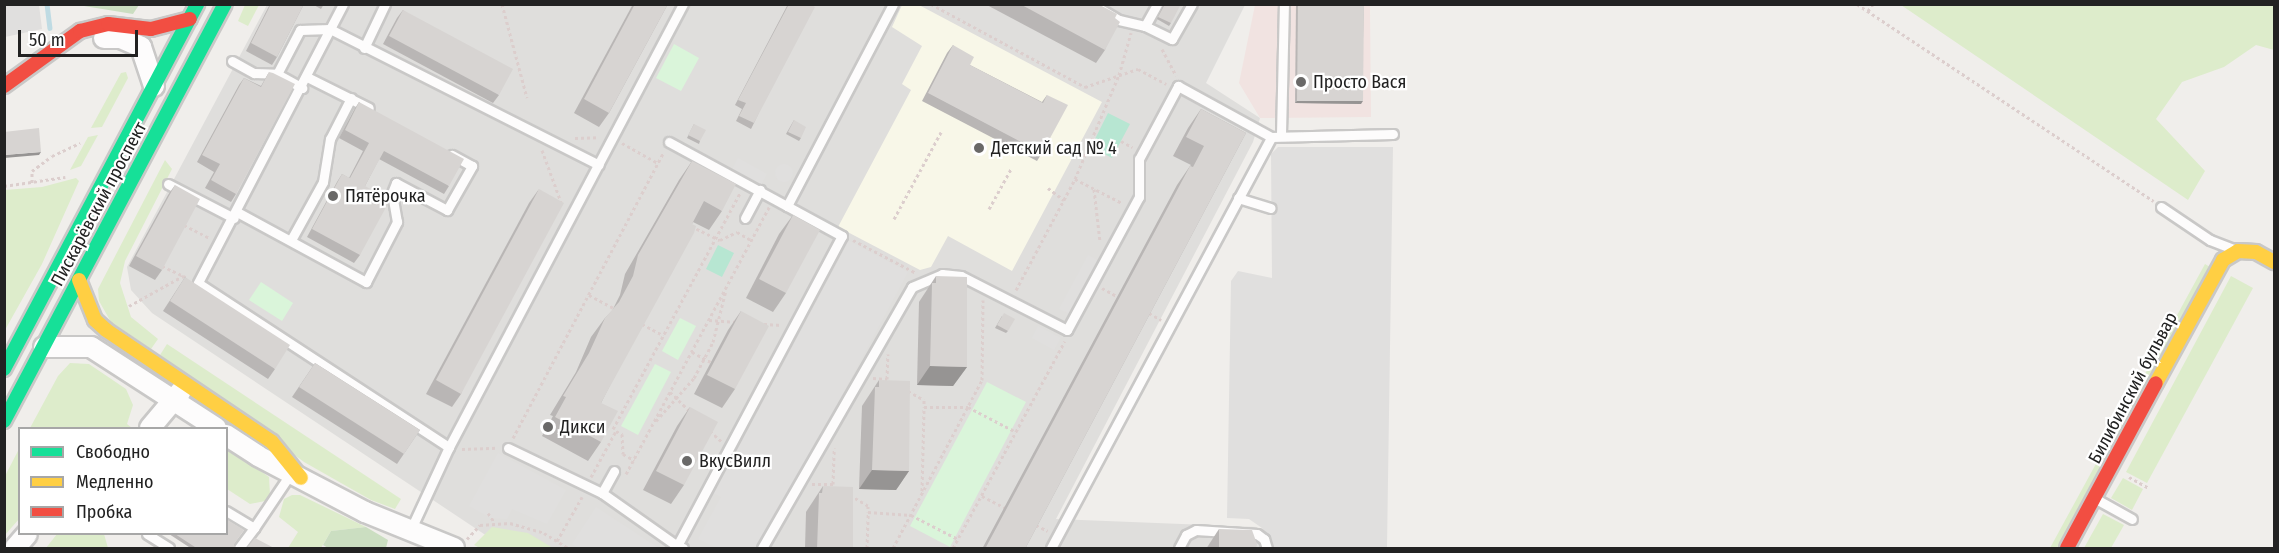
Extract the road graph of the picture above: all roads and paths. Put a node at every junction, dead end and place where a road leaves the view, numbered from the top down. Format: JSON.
{"nodes":[{"id":1,"x":197,"y":4,"type":"edge"},
{"id":2,"x":225,"y":4,"type":"edge"},
{"id":3,"x":343,"y":4,"type":"edge"},
{"id":4,"x":385,"y":4,"type":"edge"},
{"id":5,"x":502,"y":4,"type":"edge"},
{"id":6,"x":684,"y":4,"type":"edge"},
{"id":7,"x":893,"y":4,"type":"edge"},
{"id":8,"x":931,"y":4,"type":"edge"},
{"id":9,"x":1092,"y":4,"type":"edge"},
{"id":10,"x":1157,"y":4,"type":"edge"},
{"id":11,"x":1192,"y":4,"type":"edge"},
{"id":12,"x":1284,"y":4,"type":"edge"},
{"id":13,"x":1857,"y":4,"type":"edge"},
{"id":14,"x":1873,"y":4,"type":"edge"},
{"id":15,"x":1868,"y":11,"type":"junction"},
{"id":16,"x":190,"y":19,"type":"junction"},
{"id":17,"x":1134,"y":23,"type":"junction"},
{"id":18,"x":1145,"y":26,"type":"junction"},
{"id":19,"x":330,"y":29,"type":"junction"},
{"id":20,"x":69,"y":41,"type":"junction"},
{"id":21,"x":364,"y":48,"type":"junction"},
{"id":22,"x":232,"y":61,"type":"dead end"},
{"id":23,"x":277,"y":74,"type":"junction"},
{"id":24,"x":1119,"y":75,"type":"junction"},
{"id":25,"x":308,"y":76,"type":"junction"},
{"id":26,"x":4,"y":86,"type":"edge"},
{"id":27,"x":154,"y":86,"type":"junction"},
{"id":28,"x":1178,"y":86,"type":"junction"},
{"id":29,"x":302,"y":88,"type":"junction"},
{"id":30,"x":351,"y":98,"type":"junction"},
{"id":31,"x":527,"y":98,"type":"dead end"},
{"id":32,"x":381,"y":115,"type":"edge"},
{"id":33,"x":941,"y":132,"type":"dead end"},
{"id":34,"x":536,"y":134,"type":"junction"},
{"id":35,"x":1281,"y":134,"type":"junction"},
{"id":36,"x":1393,"y":134,"type":"dead end"},
{"id":37,"x":1271,"y":136,"type":"junction"},
{"id":38,"x":611,"y":137,"type":"junction"},
{"id":39,"x":546,"y":139,"type":"junction"},
{"id":40,"x":669,"y":142,"type":"joint"},
{"id":41,"x":80,"y":143,"type":"dead end"},
{"id":42,"x":441,"y":149,"type":"edge"},
{"id":43,"x":658,"y":163,"type":"junction"},
{"id":44,"x":599,"y":165,"type":"junction"},
{"id":45,"x":1011,"y":169,"type":"dead end"},
{"id":46,"x":65,"y":177,"type":"dead end"},
{"id":47,"x":1075,"y":179,"type":"junction"},
{"id":48,"x":746,"y":182,"type":"junction"},
{"id":49,"x":32,"y":183,"type":"junction"},
{"id":50,"x":168,"y":184,"type":"dead end"},
{"id":51,"x":4,"y":186,"type":"edge"},
{"id":52,"x":1048,"y":188,"type":"dead end"},
{"id":53,"x":1094,"y":189,"type":"junction"},
{"id":54,"x":760,"y":190,"type":"junction"},
{"id":55,"x":774,"y":198,"type":"junction"},
{"id":56,"x":1238,"y":198,"type":"junction"},
{"id":57,"x":1064,"y":200,"type":"junction"},
{"id":58,"x":787,"y":206,"type":"junction"},
{"id":59,"x":2161,"y":207,"type":"joint"},
{"id":60,"x":1271,"y":208,"type":"dead end"},
{"id":61,"x":989,"y":209,"type":"dead end"},
{"id":62,"x":1132,"y":209,"type":"junction"},
{"id":63,"x":235,"y":215,"type":"junction"},
{"id":64,"x":745,"y":218,"type":"dead end"},
{"id":65,"x":894,"y":219,"type":"dead end"},
{"id":66,"x":569,"y":222,"type":"junction"},
{"id":67,"x":184,"y":225,"type":"edge"},
{"id":68,"x":692,"y":226,"type":"edge"},
{"id":69,"x":842,"y":237,"type":"junction"},
{"id":70,"x":715,"y":239,"type":"junction"},
{"id":71,"x":291,"y":240,"type":"junction"},
{"id":72,"x":751,"y":240,"type":"junction"},
{"id":73,"x":219,"y":243,"type":"junction"},
{"id":74,"x":2238,"y":251,"type":"junction"},
{"id":75,"x":2274,"y":262,"type":"edge"},
{"id":76,"x":1102,"y":265,"type":"junction"},
{"id":77,"x":162,"y":266,"type":"edge"},
{"id":78,"x":183,"y":276,"type":"junction"},
{"id":79,"x":925,"y":278,"type":"junction"},
{"id":80,"x":79,"y":280,"type":"junction"},
{"id":81,"x":198,"y":283,"type":"junction"},
{"id":82,"x":1092,"y":283,"type":"junction"},
{"id":83,"x":728,"y":284,"type":"junction"},
{"id":84,"x":984,"y":287,"type":"junction"},
{"id":85,"x":589,"y":295,"type":"junction"},
{"id":86,"x":1121,"y":299,"type":"edge"},
{"id":87,"x":1011,"y":300,"type":"junction"},
{"id":88,"x":129,"y":306,"type":"dead end"},
{"id":89,"x":613,"y":308,"type":"edge"},
{"id":90,"x":709,"y":320,"type":"junction"},
{"id":91,"x":719,"y":320,"type":"junction"},
{"id":92,"x":740,"y":322,"type":"edge"},
{"id":93,"x":642,"y":324,"type":"edge"},
{"id":94,"x":762,"y":324,"type":"edge"},
{"id":95,"x":794,"y":326,"type":"junction"},
{"id":96,"x":1067,"y":330,"type":"junction"},
{"id":97,"x":663,"y":335,"type":"junction"},
{"id":98,"x":44,"y":347,"type":"junction"},
{"id":99,"x":692,"y":352,"type":"junction"},
{"id":100,"x":705,"y":359,"type":"junction"},
{"id":101,"x":711,"y":362,"type":"edge"},
{"id":102,"x":4,"y":369,"type":"edge"},
{"id":103,"x":887,"y":379,"type":"edge"},
{"id":104,"x":186,"y":384,"type":"junction"},
{"id":105,"x":896,"y":384,"type":"edge"},
{"id":106,"x":905,"y":389,"type":"edge"},
{"id":107,"x":670,"y":392,"type":"junction"},
{"id":108,"x":676,"y":398,"type":"junction"},
{"id":109,"x":174,"y":400,"type":"junction"},
{"id":110,"x":924,"y":407,"type":"junction"},
{"id":111,"x":968,"y":407,"type":"junction"},
{"id":112,"x":699,"y":420,"type":"edge"},
{"id":113,"x":4,"y":421,"type":"edge"},
{"id":114,"x":835,"y":423,"type":"junction"},
{"id":115,"x":606,"y":425,"type":"edge"},
{"id":116,"x":653,"y":425,"type":"junction"},
{"id":117,"x":152,"y":427,"type":"edge"},
{"id":118,"x":213,"y":427,"type":"edge"},
{"id":119,"x":706,"y":427,"type":"edge"},
{"id":120,"x":614,"y":430,"type":"junction"},
{"id":121,"x":1016,"y":432,"type":"junction"},
{"id":122,"x":228,"y":436,"type":"edge"},
{"id":123,"x":449,"y":447,"type":"junction"},
{"id":124,"x":508,"y":448,"type":"junction"},
{"id":125,"x":728,"y":449,"type":"junction"},
{"id":126,"x":634,"y":460,"type":"junction"},
{"id":127,"x":614,"y":471,"type":"dead end"},
{"id":128,"x":2120,"y":472,"type":"dead end"},
{"id":129,"x":296,"y":475,"type":"junction"},
{"id":130,"x":801,"y":484,"type":"junction"},
{"id":131,"x":833,"y":484,"type":"junction"},
{"id":132,"x":587,"y":487,"type":"junction"},
{"id":133,"x":2149,"y":488,"type":"dead end"},
{"id":134,"x":602,"y":493,"type":"junction"},
{"id":135,"x":922,"y":493,"type":"junction"},
{"id":136,"x":982,"y":496,"type":"junction"},
{"id":137,"x":2094,"y":498,"type":"junction"},
{"id":138,"x":612,"y":500,"type":"junction"},
{"id":139,"x":1008,"y":510,"type":"edge"},
{"id":140,"x":228,"y":512,"type":"edge"},
{"id":141,"x":868,"y":512,"type":"junction"},
{"id":142,"x":488,"y":513,"type":"dead end"},
{"id":143,"x":911,"y":515,"type":"junction"},
{"id":144,"x":2132,"y":519,"type":"dead end"},
{"id":145,"x":495,"y":523,"type":"junction"},
{"id":146,"x":254,"y":528,"type":"junction"},
{"id":147,"x":410,"y":531,"type":"junction"},
{"id":148,"x":26,"y":535,"type":"edge"},
{"id":149,"x":148,"y":535,"type":"edge"},
{"id":150,"x":958,"y":539,"type":"junction"},
{"id":151,"x":556,"y":541,"type":"junction"},
{"id":152,"x":678,"y":548,"type":"edge"},
{"id":153,"x":15,"y":549,"type":"edge"},
{"id":154,"x":169,"y":549,"type":"edge"},
{"id":155,"x":239,"y":549,"type":"edge"},
{"id":156,"x":454,"y":549,"type":"edge"},
{"id":157,"x":463,"y":549,"type":"edge"},
{"id":158,"x":568,"y":549,"type":"edge"},
{"id":159,"x":762,"y":549,"type":"edge"},
{"id":160,"x":867,"y":549,"type":"edge"},
{"id":161,"x":893,"y":549,"type":"edge"},
{"id":162,"x":954,"y":549,"type":"edge"},
{"id":163,"x":1051,"y":549,"type":"edge"},
{"id":164,"x":1179,"y":549,"type":"edge"},
{"id":165,"x":1267,"y":549,"type":"edge"},
{"id":166,"x":2067,"y":549,"type":"edge"}],
"edges":[{"from":1,"to":16,"type":"street","name":"Пискарёвский проспект"},
{"from":2,"to":80,"type":"street","name":"Пискарёвский проспект"},
{"from":3,"to":19,"type":"lane"},
{"from":4,"to":21,"type":"lane"},
{"from":5,"to":31,"type":"path"},
{"from":6,"to":38,"type":"lane"},
{"from":7,"to":58,"type":"lane"},
{"from":8,"to":24,"type":"path"},
{"from":9,"to":17,"type":"lane"},
{"from":10,"to":18,"type":"lane"},
{"from":11,"to":18,"type":"lane"},
{"from":12,"to":35,"type":"lane"},
{"from":13,"to":15,"type":"path"},
{"from":14,"to":15,"type":"path"},
{"from":15,"to":59,"type":"path"},
{"from":16,"to":20,"type":"street"},
{"from":16,"to":27,"type":"street","name":"Пискарёвский проспект"},
{"from":17,"to":18,"type":"lane"},
{"from":17,"to":24,"type":"path"},
{"from":18,"to":28,"type":"path"},
{"from":19,"to":21,"type":"lane"},
{"from":19,"to":23,"type":"lane"},
{"from":19,"to":25,"type":"lane"},
{"from":20,"to":26,"type":"street"},
{"from":20,"to":27,"type":"street"},
{"from":21,"to":34,"type":"lane"},
{"from":22,"to":23,"type":"lane"},
{"from":23,"to":29,"type":"lane"},
{"from":24,"to":28,"type":"path"},
{"from":24,"to":47,"type":"path"},
{"from":25,"to":29,"type":"lane"},
{"from":25,"to":30,"type":"lane"},
{"from":27,"to":102,"type":"street","name":"Пискарёвский проспект"},
{"from":28,"to":37,"type":"lane"},
{"from":28,"to":62,"type":"lane"},
{"from":29,"to":63,"type":"lane"},
{"from":30,"to":32,"type":"lane"},
{"from":30,"to":71,"type":"lane"},
{"from":33,"to":65,"type":"path"},
{"from":34,"to":39,"type":"lane"},
{"from":34,"to":66,"type":"path"},
{"from":35,"to":36,"type":"lane"},
{"from":35,"to":37,"type":"lane"},
{"from":37,"to":56,"type":"lane"},
{"from":38,"to":39,"type":"path"},
{"from":38,"to":43,"type":"path"},
{"from":38,"to":44,"type":"lane"},
{"from":39,"to":44,"type":"lane"},
{"from":40,"to":43,"type":"path"},
{"from":40,"to":48,"type":"lane"},
{"from":41,"to":49,"type":"path"},
{"from":42,"to":71,"type":"lane"},
{"from":43,"to":85,"type":"path"},
{"from":44,"to":66,"type":"lane"},
{"from":45,"to":61,"type":"path"},
{"from":46,"to":49,"type":"path"},
{"from":47,"to":53,"type":"path"},
{"from":47,"to":57,"type":"path"},
{"from":48,"to":54,"type":"lane"},
{"from":48,"to":70,"type":"path"},
{"from":49,"to":51,"type":"path"},
{"from":50,"to":63,"type":"lane"},
{"from":52,"to":57,"type":"path"},
{"from":53,"to":62,"type":"path"},
{"from":53,"to":76,"type":"path"},
{"from":54,"to":55,"type":"lane"},
{"from":54,"to":64,"type":"lane"},
{"from":55,"to":58,"type":"lane"},
{"from":55,"to":72,"type":"path"},
{"from":56,"to":60,"type":"lane"},
{"from":56,"to":163,"type":"lane"},
{"from":57,"to":87,"type":"path"},
{"from":58,"to":69,"type":"lane"},
{"from":59,"to":74,"type":"lane"},
{"from":62,"to":76,"type":"lane"},
{"from":63,"to":71,"type":"lane"},
{"from":63,"to":73,"type":"lane"},
{"from":66,"to":123,"type":"lane"},
{"from":67,"to":73,"type":"path"},
{"from":68,"to":70,"type":"path"},
{"from":69,"to":79,"type":"path"},
{"from":69,"to":95,"type":"lane"},
{"from":70,"to":72,"type":"path"},
{"from":70,"to":97,"type":"path"},
{"from":72,"to":83,"type":"path"},
{"from":73,"to":81,"type":"lane"},
{"from":74,"to":75,"type":"street"},
{"from":74,"to":137,"type":"street","name":"Билибинский бульвар"},
{"from":76,"to":82,"type":"lane"},
{"from":77,"to":78,"type":"path"},
{"from":78,"to":81,"type":"path"},
{"from":78,"to":88,"type":"path"},
{"from":79,"to":84,"type":"lane"},
{"from":79,"to":114,"type":"lane"},
{"from":80,"to":98,"type":"street","name":"Пискарёвский проспект"},
{"from":80,"to":104,"type":"street"},
{"from":81,"to":123,"type":"lane"},
{"from":82,"to":86,"type":"path"},
{"from":82,"to":96,"type":"lane"},
{"from":83,"to":90,"type":"path"},
{"from":83,"to":91,"type":"path"},
{"from":84,"to":87,"type":"lane"},
{"from":84,"to":111,"type":"path"},
{"from":85,"to":89,"type":"path"},
{"from":85,"to":124,"type":"path"},
{"from":87,"to":96,"type":"lane"},
{"from":90,"to":91,"type":"path"},
{"from":90,"to":99,"type":"path"},
{"from":91,"to":92,"type":"path"},
{"from":91,"to":100,"type":"path"},
{"from":93,"to":97,"type":"path"},
{"from":94,"to":95,"type":"path"},
{"from":95,"to":125,"type":"lane"},
{"from":96,"to":121,"type":"path"},
{"from":97,"to":120,"type":"path"},
{"from":98,"to":109,"type":"street"},
{"from":98,"to":113,"type":"street","name":"Пискарёвский проспект"},
{"from":99,"to":100,"type":"path"},
{"from":99,"to":107,"type":"path"},
{"from":100,"to":101,"type":"path"},
{"from":100,"to":108,"type":"path"},
{"from":103,"to":105,"type":"path"},
{"from":104,"to":109,"type":"street"},
{"from":104,"to":129,"type":"street"},
{"from":106,"to":110,"type":"path"},
{"from":107,"to":108,"type":"path"},
{"from":107,"to":116,"type":"path"},
{"from":108,"to":112,"type":"path"},
{"from":108,"to":116,"type":"path"},
{"from":109,"to":117,"type":"street"},
{"from":109,"to":118,"type":"street"},
{"from":110,"to":111,"type":"path"},
{"from":110,"to":135,"type":"path"},
{"from":111,"to":121,"type":"path"},
{"from":111,"to":135,"type":"path"},
{"from":114,"to":130,"type":"lane"},
{"from":114,"to":131,"type":"path"},
{"from":115,"to":120,"type":"path"},
{"from":116,"to":126,"type":"path"},
{"from":119,"to":125,"type":"path"},
{"from":120,"to":126,"type":"path"},
{"from":120,"to":132,"type":"path"},
{"from":121,"to":136,"type":"path"},
{"from":122,"to":129,"type":"street"},
{"from":123,"to":124,"type":"path"},
{"from":123,"to":147,"type":"lane"},
{"from":124,"to":132,"type":"lane"},
{"from":125,"to":152,"type":"lane"},
{"from":126,"to":138,"type":"path"},
{"from":127,"to":134,"type":"lane"},
{"from":128,"to":133,"type":"path"},
{"from":129,"to":146,"type":"lane"},
{"from":129,"to":147,"type":"street"},
{"from":130,"to":131,"type":"path"},
{"from":130,"to":159,"type":"lane"},
{"from":131,"to":141,"type":"path"},
{"from":132,"to":134,"type":"lane"},
{"from":132,"to":151,"type":"path"},
{"from":134,"to":138,"type":"lane"},
{"from":135,"to":143,"type":"path"},
{"from":136,"to":139,"type":"path"},
{"from":136,"to":150,"type":"path"},
{"from":137,"to":144,"type":"lane"},
{"from":137,"to":166,"type":"street","name":"Билибинский бульвар"},
{"from":138,"to":152,"type":"lane"},
{"from":140,"to":146,"type":"lane"},
{"from":141,"to":143,"type":"path"},
{"from":141,"to":160,"type":"path"},
{"from":142,"to":145,"type":"path"},
{"from":143,"to":150,"type":"path"},
{"from":143,"to":161,"type":"path"},
{"from":145,"to":151,"type":"path"},
{"from":145,"to":157,"type":"path"},
{"from":146,"to":155,"type":"lane"},
{"from":147,"to":156,"type":"street"},
{"from":148,"to":153,"type":"street"},
{"from":149,"to":154,"type":"lane"},
{"from":150,"to":162,"type":"path"},
{"from":151,"to":158,"type":"path"},
{"from":164,"to":165,"type":"lane"}]}
